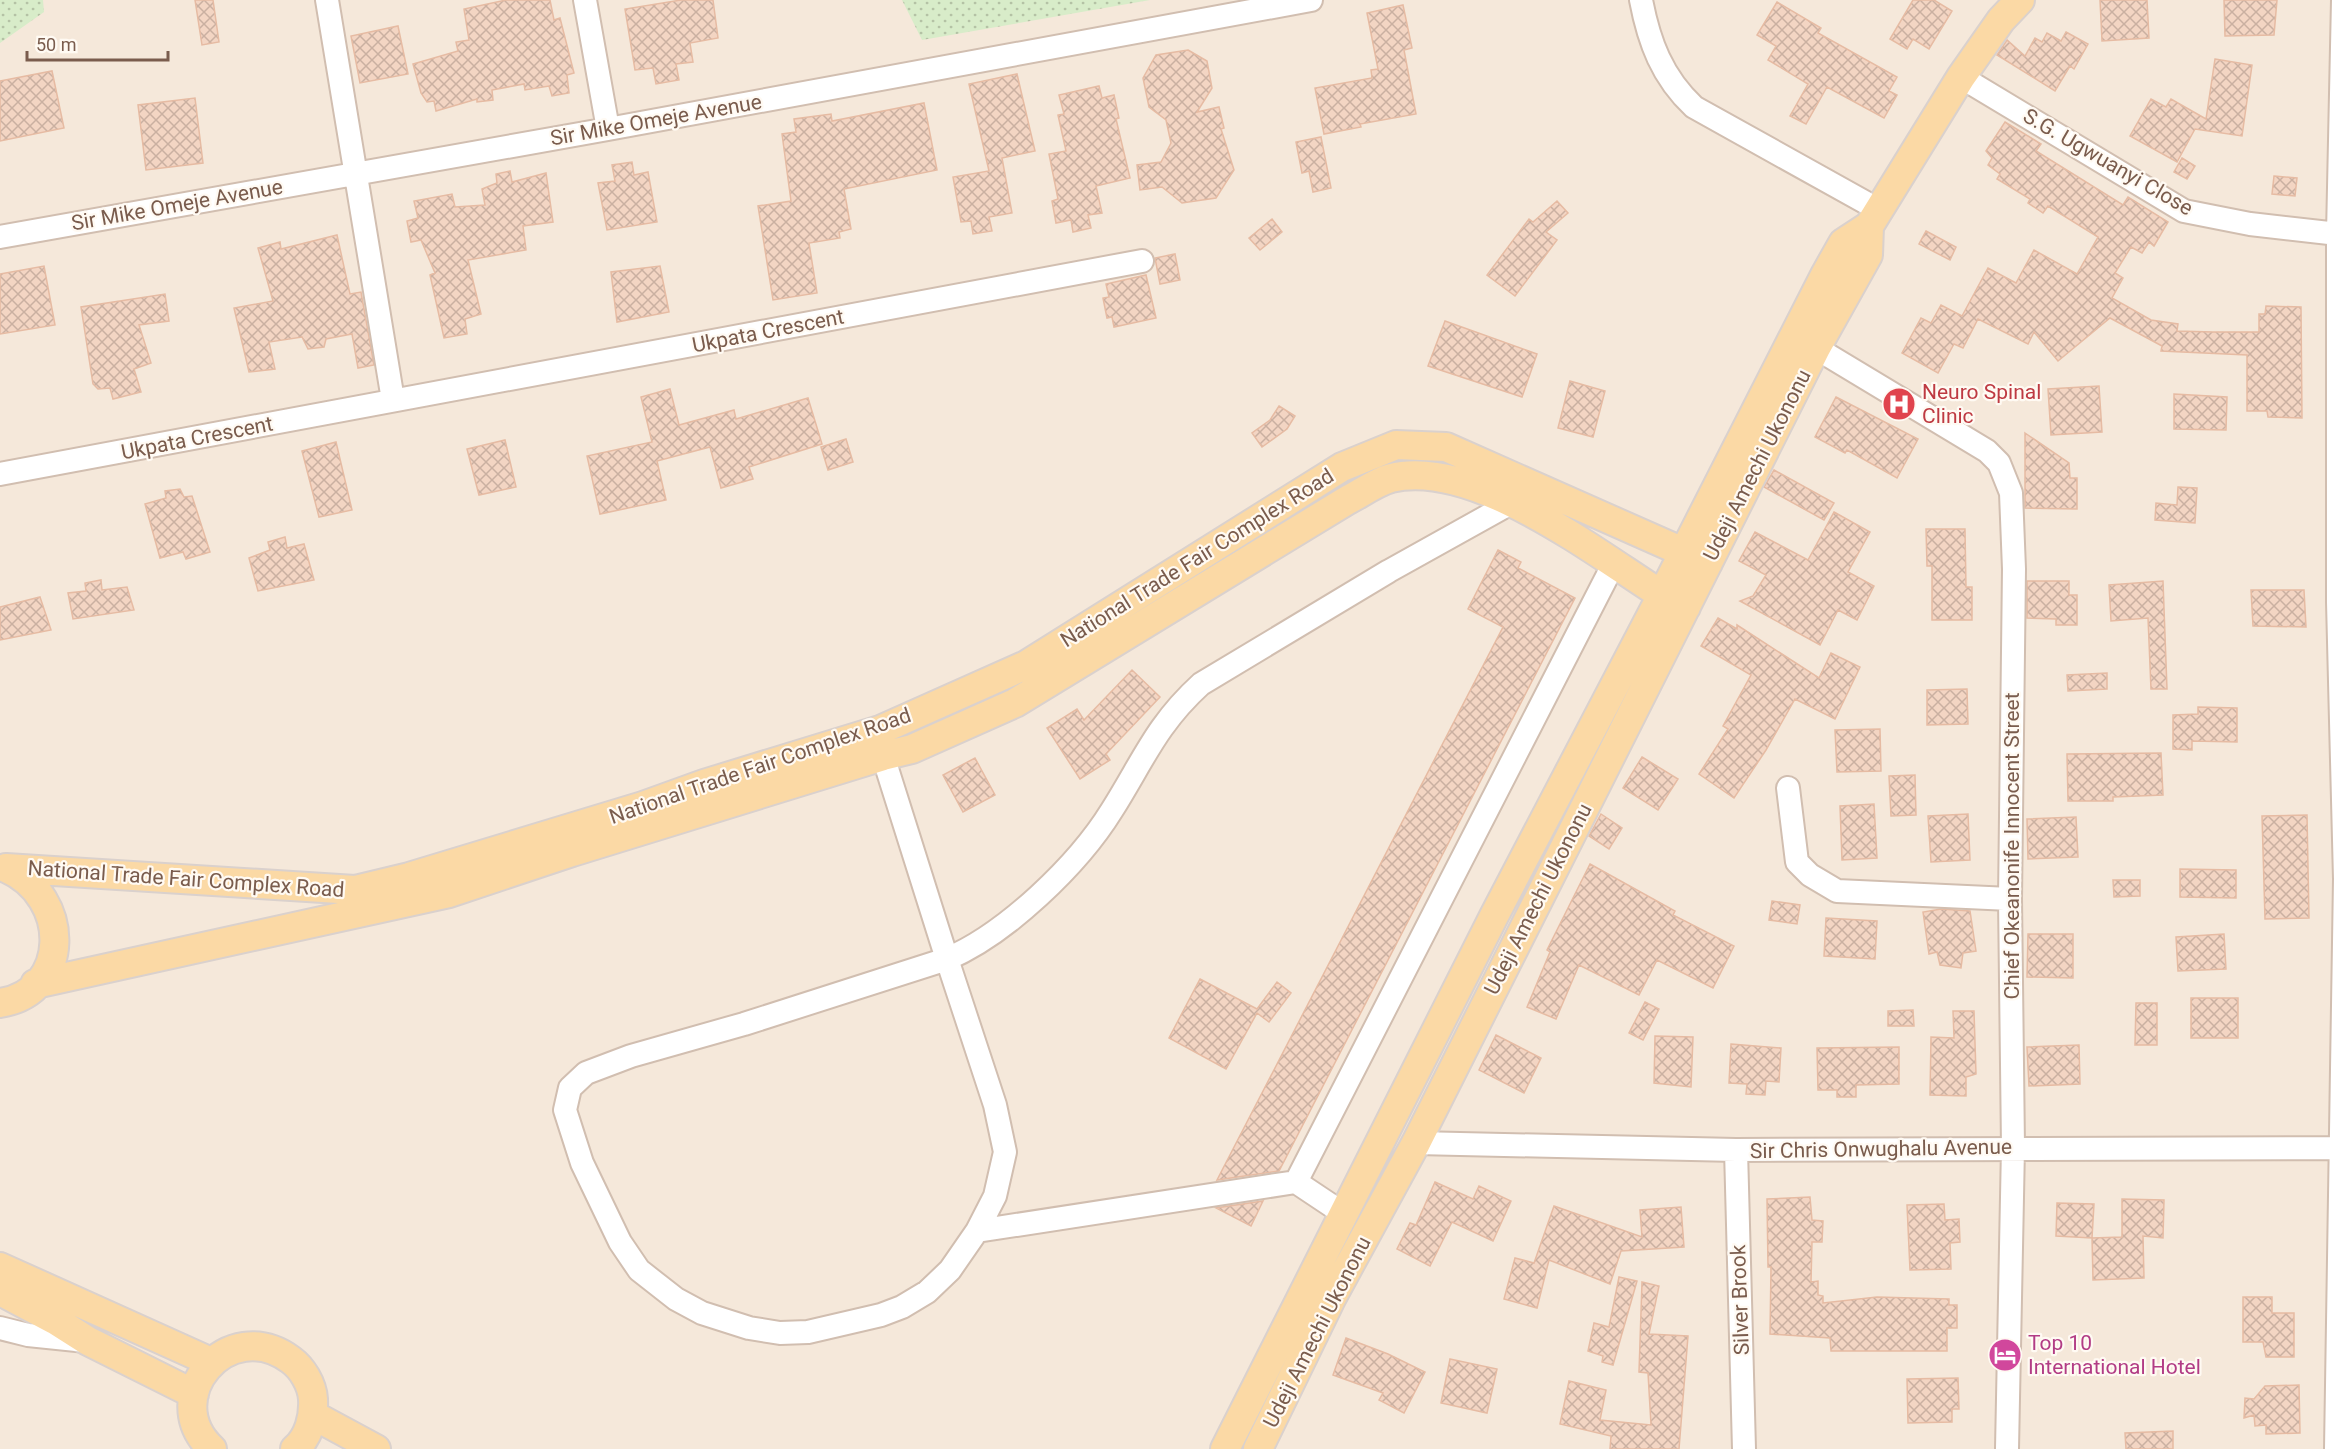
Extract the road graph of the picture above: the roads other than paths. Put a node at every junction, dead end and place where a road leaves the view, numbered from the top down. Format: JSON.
{"nodes":[{"id":1,"x":327,"y":0,"type":"edge"},
{"id":2,"x":585,"y":0,"type":"edge"},
{"id":3,"x":1311,"y":0,"type":"edge"},
{"id":4,"x":1641,"y":0,"type":"edge"},
{"id":5,"x":2020,"y":0,"type":"edge"},
{"id":6,"x":2343,"y":0,"type":"edge"},
{"id":7,"x":1961,"y":77,"type":"junction"},
{"id":8,"x":609,"y":129,"type":"junction"},
{"id":9,"x":358,"y":174,"type":"junction"},
{"id":10,"x":1874,"y":218,"type":"junction"},
{"id":11,"x":2338,"y":234,"type":"junction"},
{"id":12,"x":0,"y":237,"type":"edge"},
{"id":13,"x":1143,"y":261,"type":"dead end"},
{"id":14,"x":1816,"y":348,"type":"junction"},
{"id":15,"x":393,"y":400,"type":"junction"},
{"id":16,"x":0,"y":474,"type":"edge"},
{"id":17,"x":1513,"y":502,"type":"junction"},
{"id":18,"x":1696,"y":556,"type":"junction"},
{"id":19,"x":1613,"y":564,"type":"junction"},
{"id":20,"x":1674,"y":601,"type":"junction"},
{"id":21,"x":883,"y":756,"type":"junction"},
{"id":22,"x":1788,"y":788,"type":"dead end"},
{"id":23,"x":3,"y":867,"type":"edge"},
{"id":24,"x":2010,"y":899,"type":"junction"},
{"id":25,"x":947,"y":959,"type":"junction"},
{"id":26,"x":35,"y":984,"type":"junction"},
{"id":27,"x":0,"y":1003,"type":"edge"},
{"id":28,"x":1416,"y":1143,"type":"junction"},
{"id":29,"x":2013,"y":1148,"type":"junction"},
{"id":30,"x":2343,"y":1148,"type":"edge"},
{"id":31,"x":1736,"y":1150,"type":"junction"},
{"id":32,"x":1296,"y":1182,"type":"junction"},
{"id":33,"x":1344,"y":1214,"type":"junction"},
{"id":34,"x":977,"y":1231,"type":"junction"},
{"id":35,"x":0,"y":1267,"type":"edge"},
{"id":36,"x":1320,"y":1290,"type":"junction"},
{"id":37,"x":0,"y":1291,"type":"edge"},
{"id":38,"x":0,"y":1328,"type":"edge"},
{"id":39,"x":88,"y":1341,"type":"junction"},
{"id":40,"x":211,"y":1362,"type":"junction"},
{"id":41,"x":194,"y":1394,"type":"junction"},
{"id":42,"x":313,"y":1415,"type":"junction"},
{"id":43,"x":299,"y":1448,"type":"edge"},
{"id":44,"x":212,"y":1449,"type":"edge"},
{"id":45,"x":376,"y":1449,"type":"edge"},
{"id":46,"x":1225,"y":1449,"type":"edge"},
{"id":47,"x":1258,"y":1449,"type":"edge"},
{"id":48,"x":1744,"y":1449,"type":"edge"},
{"id":49,"x":2007,"y":1449,"type":"edge"},
{"id":50,"x":2336,"y":1449,"type":"edge"}],
"edges":[{"from":1,"to":9,"type":"street"},
{"from":2,"to":8,"type":"street"},
{"from":3,"to":8,"type":"street","name":"Sir Mike Omeje Avenue"},
{"from":4,"to":10,"type":"street"},
{"from":5,"to":7,"type":"main road"},
{"from":6,"to":11,"type":"street"},
{"from":7,"to":10,"type":"main road"},
{"from":7,"to":11,"type":"street","name":"S.G. Ugwuanyi Close"},
{"from":8,"to":9,"type":"street","name":"Sir Mike Omeje Avenue"},
{"from":9,"to":12,"type":"street","name":"Sir Mike Omeje Avenue"},
{"from":9,"to":15,"type":"street"},
{"from":10,"to":14,"type":"main road","name":"Udeji Amechi Ukononu"},
{"from":10,"to":18,"type":"main road"},
{"from":11,"to":30,"type":"street"},
{"from":13,"to":15,"type":"street","name":"Ukpata Crescent"},
{"from":14,"to":18,"type":"main road","name":"Udeji Amechi Ukononu"},
{"from":14,"to":24,"type":"street","name":"Chief Okeanonife Innocent Street"},
{"from":15,"to":16,"type":"street","name":"Ukpata Crescent"},
{"from":17,"to":19,"type":"main road","name":"National Trade Fair Complex Road"},
{"from":17,"to":21,"type":"main road","name":"National Trade Fair Complex Road"},
{"from":17,"to":25,"type":"street"},
{"from":18,"to":20,"type":"main road","name":"Udeji Amechi Ukononu"},
{"from":18,"to":23,"type":"main road","name":"National Trade Fair Complex Road"},
{"from":19,"to":20,"type":"main road","name":"National Trade Fair Complex Road"},
{"from":19,"to":32,"type":"street"},
{"from":20,"to":28,"type":"main road","name":"Udeji Amechi Ukononu"},
{"from":20,"to":33,"type":"main road","name":"Udeji Amechi Ukononu"},
{"from":21,"to":25,"type":"street"},
{"from":21,"to":26,"type":"main road","name":"National Trade Fair Complex Road"},
{"from":22,"to":24,"type":"street"},
{"from":23,"to":26,"type":"main road"},
{"from":24,"to":29,"type":"street","name":"Chief Okeanonife Innocent Street"},
{"from":25,"to":34,"type":"street"},
{"from":25,"to":34,"type":"street"},
{"from":26,"to":27,"type":"main road"},
{"from":28,"to":31,"type":"street","name":"Sir Chris Onwughalu Avenue"},
{"from":28,"to":36,"type":"main road","name":"Udeji Amechi Ukononu"},
{"from":29,"to":30,"type":"street","name":"Sir Chris Onwughalu Avenue"},
{"from":29,"to":31,"type":"street","name":"Sir Chris Onwughalu Avenue"},
{"from":29,"to":49,"type":"street","name":"Chief Okeanonife Innocent Street"},
{"from":30,"to":50,"type":"street"},
{"from":31,"to":48,"type":"street","name":"Silver Brook"},
{"from":32,"to":33,"type":"street"},
{"from":32,"to":34,"type":"street"},
{"from":33,"to":36,"type":"main road","name":"Udeji Amechi Ukononu"},
{"from":35,"to":40,"type":"main road"},
{"from":36,"to":46,"type":"main road","name":"Udeji Amechi Ukononu"},
{"from":36,"to":47,"type":"main road","name":"Udeji Amechi Ukononu"},
{"from":37,"to":39,"type":"main road"},
{"from":38,"to":39,"type":"street"},
{"from":39,"to":41,"type":"main road"},
{"from":40,"to":41,"type":"main road"},
{"from":40,"to":42,"type":"main road"},
{"from":41,"to":44,"type":"main road"},
{"from":42,"to":43,"type":"main road"},
{"from":42,"to":45,"type":"main road"}]}
